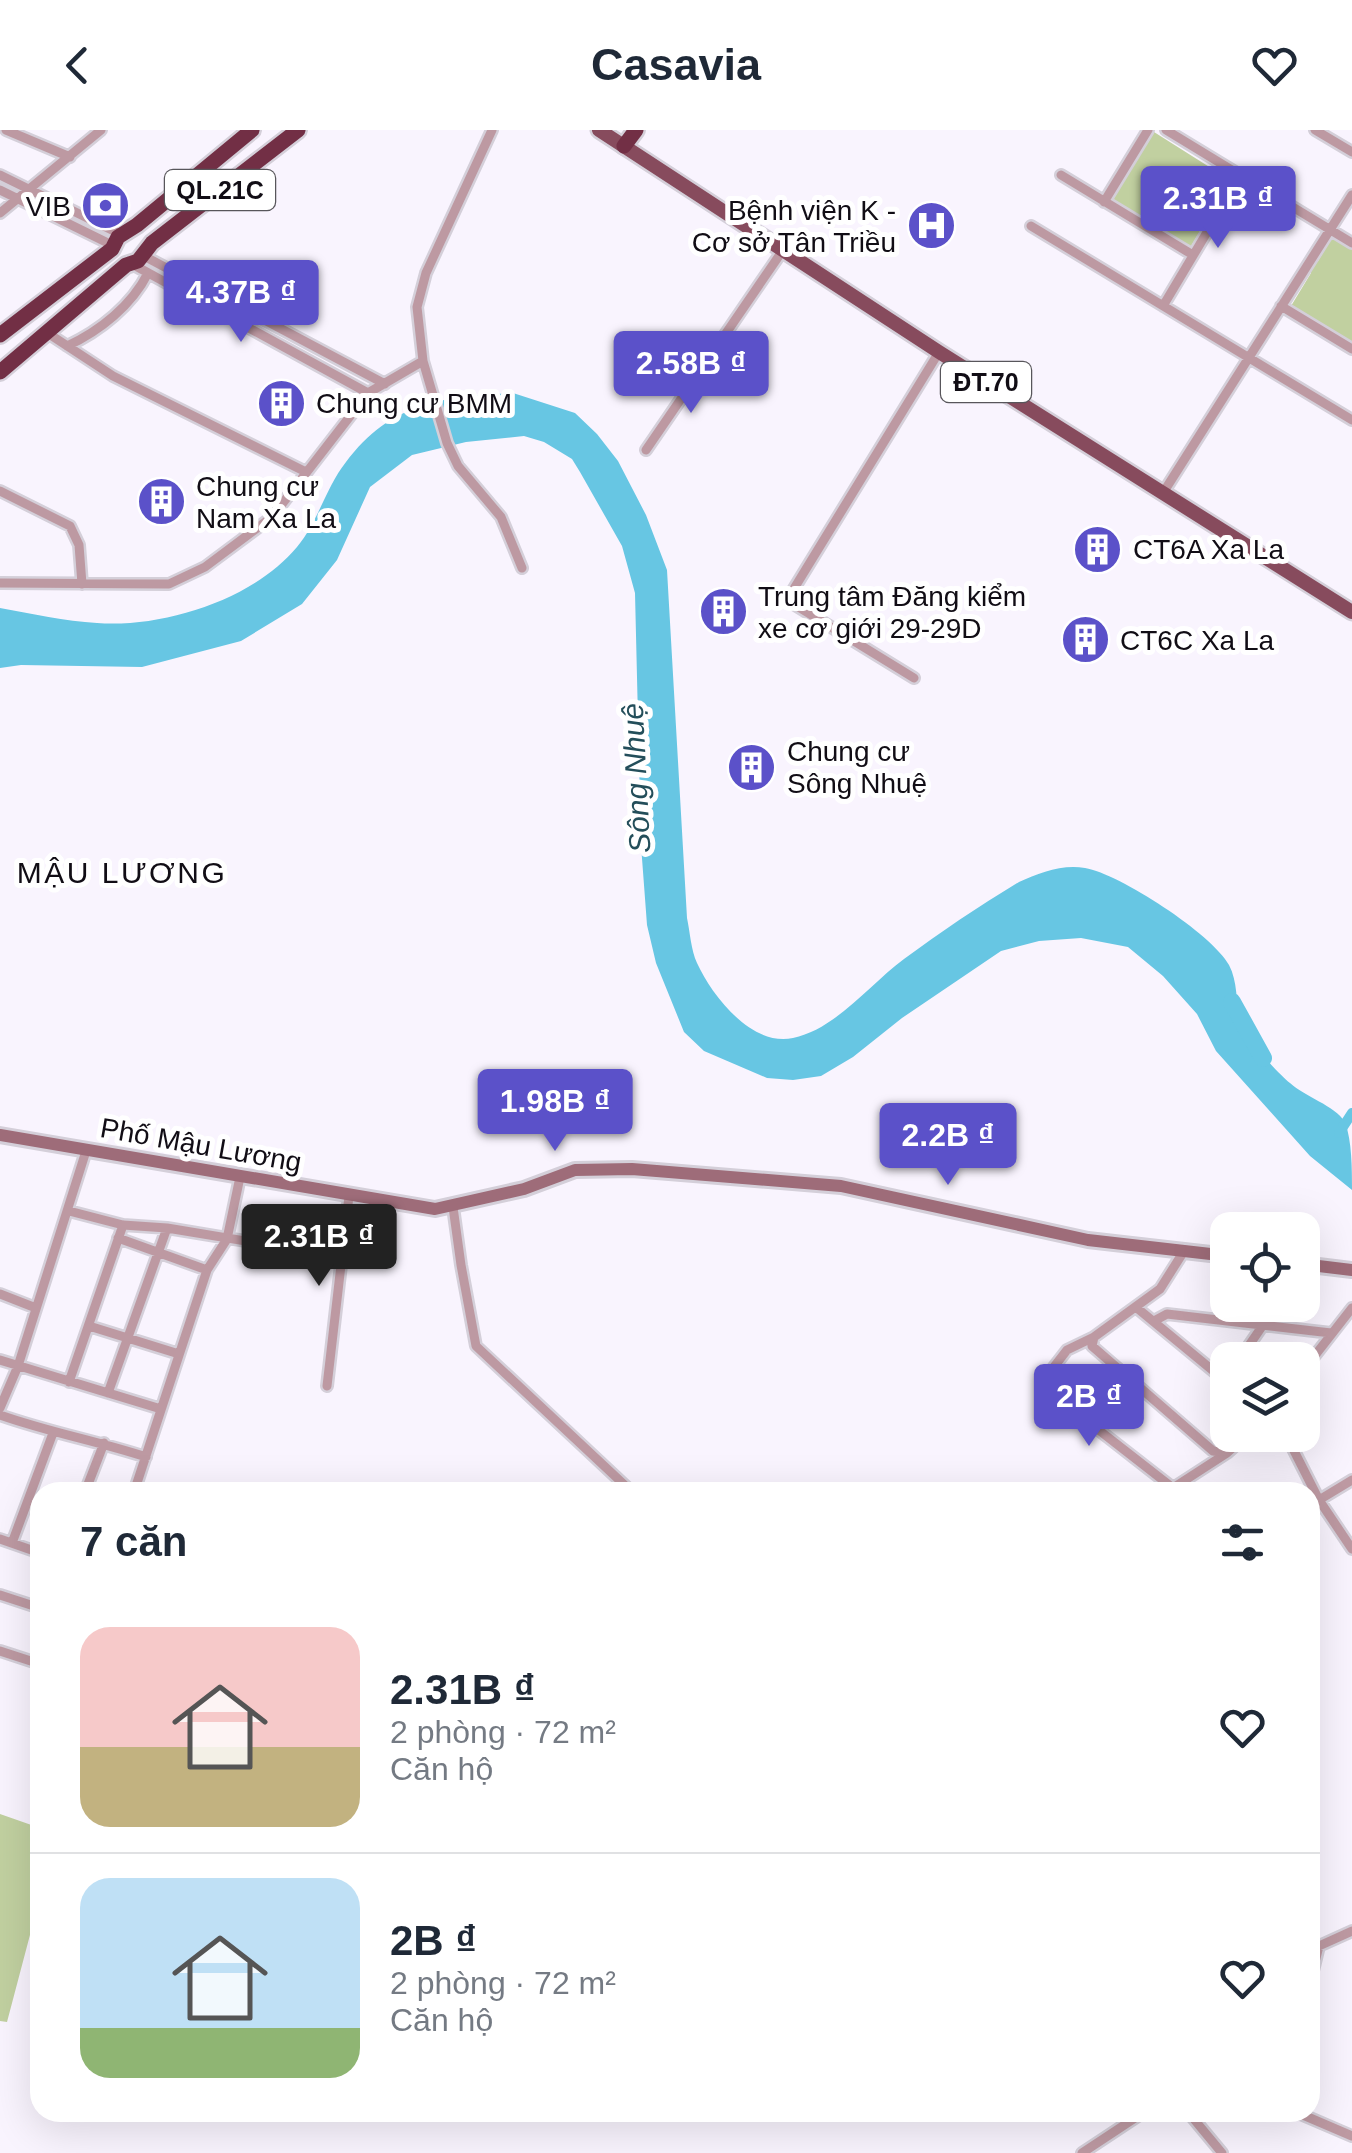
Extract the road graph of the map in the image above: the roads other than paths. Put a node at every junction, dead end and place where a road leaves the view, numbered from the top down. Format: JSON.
{"nodes":[{"id":1,"x":6,"y":130,"type":"edge"},
{"id":2,"x":101,"y":130,"type":"edge"},
{"id":3,"x":252,"y":130,"type":"edge"},
{"id":4,"x":298,"y":130,"type":"edge"},
{"id":5,"x":492,"y":130,"type":"edge"},
{"id":6,"x":600,"y":130,"type":"edge"},
{"id":7,"x":636,"y":130,"type":"edge"},
{"id":8,"x":1148,"y":130,"type":"edge"},
{"id":9,"x":1166,"y":130,"type":"edge"},
{"id":10,"x":1315,"y":130,"type":"edge"},
{"id":11,"x":624,"y":146,"type":"junction"},
{"id":12,"x":1352,"y":152,"type":"edge"},
{"id":13,"x":70,"y":157,"type":"junction"},
{"id":14,"x":0,"y":175,"type":"edge"},
{"id":15,"x":1061,"y":176,"type":"dead end"},
{"id":16,"x":1240,"y":177,"type":"junction"},
{"id":17,"x":0,"y":190,"type":"edge"},
{"id":18,"x":30,"y":190,"type":"junction"},
{"id":19,"x":1352,"y":195,"type":"edge"},
{"id":20,"x":16,"y":198,"type":"junction"},
{"id":21,"x":1104,"y":202,"type":"junction"},
{"id":22,"x":0,"y":213,"type":"edge"},
{"id":23,"x":1031,"y":226,"type":"dead end"},
{"id":24,"x":1330,"y":230,"type":"junction"},
{"id":25,"x":118,"y":240,"type":"junction"},
{"id":26,"x":1352,"y":243,"type":"edge"},
{"id":27,"x":783,"y":250,"type":"junction"},
{"id":28,"x":1193,"y":256,"type":"junction"},
{"id":29,"x":136,"y":259,"type":"junction"},
{"id":30,"x":148,"y":273,"type":"junction"},
{"id":31,"x":1163,"y":306,"type":"junction"},
{"id":32,"x":1282,"y":306,"type":"junction"},
{"id":33,"x":46,"y":332,"type":"junction"},
{"id":34,"x":0,"y":334,"type":"edge"},
{"id":35,"x":66,"y":346,"type":"junction"},
{"id":36,"x":1352,"y":349,"type":"edge"},
{"id":37,"x":939,"y":352,"type":"junction"},
{"id":38,"x":1248,"y":358,"type":"junction"},
{"id":39,"x":423,"y":361,"type":"junction"},
{"id":40,"x":0,"y":372,"type":"edge"},
{"id":41,"x":384,"y":384,"type":"junction"},
{"id":42,"x":368,"y":393,"type":"junction"},
{"id":43,"x":1352,"y":420,"type":"edge"},
{"id":44,"x":646,"y":450,"type":"dead end"},
{"id":45,"x":306,"y":472,"type":"junction"},
{"id":46,"x":0,"y":492,"type":"edge"},
{"id":47,"x":1163,"y":493,"type":"junction"},
{"id":48,"x":522,"y":568,"type":"dead end"},
{"id":49,"x":0,"y":583,"type":"edge"},
{"id":50,"x":82,"y":584,"type":"junction"},
{"id":51,"x":1352,"y":612,"type":"edge"},
{"id":52,"x":914,"y":678,"type":"dead end"},
{"id":53,"x":0,"y":1135,"type":"edge"},
{"id":54,"x":86,"y":1151,"type":"junction"},
{"id":55,"x":240,"y":1177,"type":"junction"},
{"id":56,"x":348,"y":1196,"type":"junction"},
{"id":57,"x":454,"y":1207,"type":"junction"},
{"id":58,"x":68,"y":1212,"type":"junction"},
{"id":59,"x":123,"y":1224,"type":"junction"},
{"id":60,"x":166,"y":1228,"type":"junction"},
{"id":61,"x":118,"y":1238,"type":"junction"},
{"id":62,"x":226,"y":1239,"type":"junction"},
{"id":63,"x":1184,"y":1251,"type":"junction"},
{"id":64,"x":158,"y":1254,"type":"junction"},
{"id":65,"x":1210,"y":1254,"type":"edge"},
{"id":66,"x":342,"y":1258,"type":"junction"},
{"id":67,"x":1320,"y":1266,"type":"edge"},
{"id":68,"x":207,"y":1270,"type":"junction"},
{"id":69,"x":1352,"y":1270,"type":"edge"},
{"id":70,"x":0,"y":1294,"type":"edge"},
{"id":71,"x":36,"y":1308,"type":"junction"},
{"id":72,"x":1138,"y":1308,"type":"junction"},
{"id":73,"x":1352,"y":1308,"type":"edge"},
{"id":74,"x":1154,"y":1322,"type":"junction"},
{"id":75,"x":88,"y":1326,"type":"junction"},
{"id":76,"x":1263,"y":1326,"type":"junction"},
{"id":77,"x":1331,"y":1333,"type":"junction"},
{"id":78,"x":1094,"y":1336,"type":"junction"},
{"id":79,"x":128,"y":1339,"type":"junction"},
{"id":80,"x":1252,"y":1342,"type":"edge"},
{"id":81,"x":1320,"y":1348,"type":"edge"},
{"id":82,"x":179,"y":1354,"type":"junction"},
{"id":83,"x":0,"y":1360,"type":"edge"},
{"id":84,"x":18,"y":1366,"type":"junction"},
{"id":85,"x":1210,"y":1366,"type":"edge"},
{"id":86,"x":69,"y":1382,"type":"junction"},
{"id":87,"x":327,"y":1386,"type":"dead end"},
{"id":88,"x":108,"y":1393,"type":"junction"},
{"id":89,"x":161,"y":1408,"type":"junction"},
{"id":90,"x":0,"y":1412,"type":"edge"},
{"id":91,"x":53,"y":1433,"type":"junction"},
{"id":92,"x":104,"y":1443,"type":"junction"},
{"id":93,"x":1294,"y":1452,"type":"edge"},
{"id":94,"x":1227,"y":1453,"type":"joint"},
{"id":95,"x":146,"y":1457,"type":"junction"},
{"id":96,"x":1352,"y":1480,"type":"edge"},
{"id":97,"x":35,"y":1482,"type":"edge"},
{"id":98,"x":89,"y":1482,"type":"edge"},
{"id":99,"x":137,"y":1482,"type":"edge"},
{"id":100,"x":621,"y":1482,"type":"edge"},
{"id":101,"x":1165,"y":1482,"type":"edge"},
{"id":102,"x":1182,"y":1482,"type":"edge"},
{"id":103,"x":1309,"y":1482,"type":"edge"},
{"id":104,"x":30,"y":1495,"type":"edge"},
{"id":105,"x":1320,"y":1499,"type":"edge"},
{"id":106,"x":1320,"y":1503,"type":"edge"},
{"id":107,"x":0,"y":1539,"type":"edge"},
{"id":108,"x":12,"y":1543,"type":"junction"},
{"id":109,"x":30,"y":1549,"type":"edge"},
{"id":110,"x":1352,"y":1549,"type":"edge"},
{"id":111,"x":0,"y":1595,"type":"edge"},
{"id":112,"x":30,"y":1605,"type":"edge"},
{"id":113,"x":0,"y":1652,"type":"edge"},
{"id":114,"x":30,"y":1661,"type":"edge"},
{"id":115,"x":1352,"y":1931,"type":"edge"},
{"id":116,"x":1320,"y":1946,"type":"edge"},
{"id":117,"x":1129,"y":2122,"type":"edge"},
{"id":118,"x":1196,"y":2122,"type":"edge"},
{"id":119,"x":1319,"y":2122,"type":"edge"},
{"id":120,"x":1352,"y":2136,"type":"edge"},
{"id":121,"x":1082,"y":2153,"type":"edge"},
{"id":122,"x":1222,"y":2153,"type":"edge"}],
"edges":[{"from":1,"to":13,"type":"street"},
{"from":2,"to":13,"type":"street"},
{"from":3,"to":25,"type":"highway","number":"QL.21C"},
{"from":4,"to":29,"type":"highway","number":"QL.21C"},
{"from":5,"to":39,"type":"street"},
{"from":6,"to":11,"type":"main road","number":"ĐT.70"},
{"from":7,"to":11,"type":"highway"},
{"from":8,"to":21,"type":"street"},
{"from":9,"to":16,"type":"street"},
{"from":10,"to":12,"type":"street"},
{"from":11,"to":27,"type":"main road","number":"ĐT.70"},
{"from":13,"to":18,"type":"street"},
{"from":14,"to":18,"type":"street"},
{"from":15,"to":21,"type":"street"},
{"from":16,"to":24,"type":"street"},
{"from":16,"to":28,"type":"street"},
{"from":17,"to":20,"type":"street"},
{"from":18,"to":20,"type":"street"},
{"from":18,"to":25,"type":"street"},
{"from":19,"to":24,"type":"street"},
{"from":20,"to":22,"type":"street"},
{"from":20,"to":25,"type":"street"},
{"from":21,"to":28,"type":"street"},
{"from":23,"to":31,"type":"street"},
{"from":24,"to":26,"type":"street"},
{"from":24,"to":32,"type":"street"},
{"from":25,"to":29,"type":"highway"},
{"from":25,"to":29,"type":"highway"},
{"from":25,"to":34,"type":"highway","number":"QL.21C"},
{"from":27,"to":37,"type":"main road","number":"ĐT.70"},
{"from":27,"to":44,"type":"street"},
{"from":28,"to":31,"type":"street"},
{"from":29,"to":30,"type":"street"},
{"from":29,"to":33,"type":"highway","number":"QL.21C"},
{"from":29,"to":41,"type":"street"},
{"from":30,"to":35,"type":"street"},
{"from":30,"to":42,"type":"street"},
{"from":31,"to":38,"type":"street"},
{"from":32,"to":36,"type":"street"},
{"from":32,"to":38,"type":"street"},
{"from":33,"to":35,"type":"street"},
{"from":33,"to":40,"type":"highway","number":"QL.21C"},
{"from":35,"to":45,"type":"street"},
{"from":37,"to":47,"type":"main road","number":"ĐT.70"},
{"from":37,"to":52,"type":"street"},
{"from":38,"to":43,"type":"street"},
{"from":38,"to":47,"type":"street"},
{"from":39,"to":41,"type":"street"},
{"from":39,"to":48,"type":"street"},
{"from":41,"to":42,"type":"street"},
{"from":42,"to":45,"type":"street"},
{"from":45,"to":50,"type":"street"},
{"from":46,"to":50,"type":"street"},
{"from":47,"to":51,"type":"main road","number":"ĐT.70"},
{"from":49,"to":50,"type":"street"},
{"from":53,"to":54,"type":"street","name":"Phố Mậu Lương"},
{"from":54,"to":55,"type":"street","name":"Phố Mậu Lương"},
{"from":54,"to":58,"type":"street"},
{"from":55,"to":56,"type":"street","name":"Phố Mậu Lương"},
{"from":55,"to":62,"type":"street"},
{"from":56,"to":57,"type":"street","name":"Phố Mậu Lương"},
{"from":56,"to":66,"type":"street"},
{"from":57,"to":63,"type":"street","name":"Phố Mậu Lương"},
{"from":57,"to":100,"type":"street"},
{"from":58,"to":59,"type":"street"},
{"from":58,"to":71,"type":"street"},
{"from":59,"to":60,"type":"street"},
{"from":59,"to":61,"type":"street"},
{"from":60,"to":62,"type":"street"},
{"from":60,"to":64,"type":"street"},
{"from":61,"to":64,"type":"street"},
{"from":61,"to":75,"type":"street"},
{"from":62,"to":66,"type":"street"},
{"from":62,"to":68,"type":"street"},
{"from":63,"to":65,"type":"street","name":"Phố Mậu Lương"},
{"from":63,"to":72,"type":"street"},
{"from":64,"to":68,"type":"street"},
{"from":64,"to":79,"type":"street"},
{"from":66,"to":87,"type":"street"},
{"from":67,"to":69,"type":"street"},
{"from":68,"to":82,"type":"street"},
{"from":70,"to":71,"type":"street"},
{"from":71,"to":84,"type":"street"},
{"from":72,"to":74,"type":"street"},
{"from":72,"to":78,"type":"street"},
{"from":73,"to":77,"type":"street"},
{"from":74,"to":76,"type":"street"},
{"from":74,"to":85,"type":"street"},
{"from":75,"to":79,"type":"street"},
{"from":75,"to":86,"type":"street"},
{"from":76,"to":77,"type":"street"},
{"from":76,"to":80,"type":"street"},
{"from":77,"to":81,"type":"street"},
{"from":78,"to":94,"type":"street"},
{"from":78,"to":101,"type":"street"},
{"from":79,"to":82,"type":"street"},
{"from":79,"to":88,"type":"street"},
{"from":82,"to":89,"type":"street"},
{"from":83,"to":84,"type":"street"},
{"from":84,"to":86,"type":"street"},
{"from":84,"to":90,"type":"street"},
{"from":86,"to":88,"type":"street"},
{"from":88,"to":89,"type":"street"},
{"from":89,"to":95,"type":"street"},
{"from":90,"to":91,"type":"street"},
{"from":91,"to":92,"type":"street"},
{"from":91,"to":97,"type":"street"},
{"from":92,"to":95,"type":"street"},
{"from":92,"to":98,"type":"street"},
{"from":93,"to":103,"type":"street"},
{"from":94,"to":102,"type":"street"},
{"from":95,"to":99,"type":"street"},
{"from":96,"to":105,"type":"street"},
{"from":104,"to":108,"type":"street"},
{"from":106,"to":110,"type":"street"},
{"from":107,"to":108,"type":"street"},
{"from":108,"to":109,"type":"street"},
{"from":111,"to":112,"type":"street"},
{"from":113,"to":114,"type":"street"},
{"from":115,"to":116,"type":"street"},
{"from":117,"to":121,"type":"street"},
{"from":118,"to":122,"type":"street"},
{"from":119,"to":120,"type":"street"}]}
